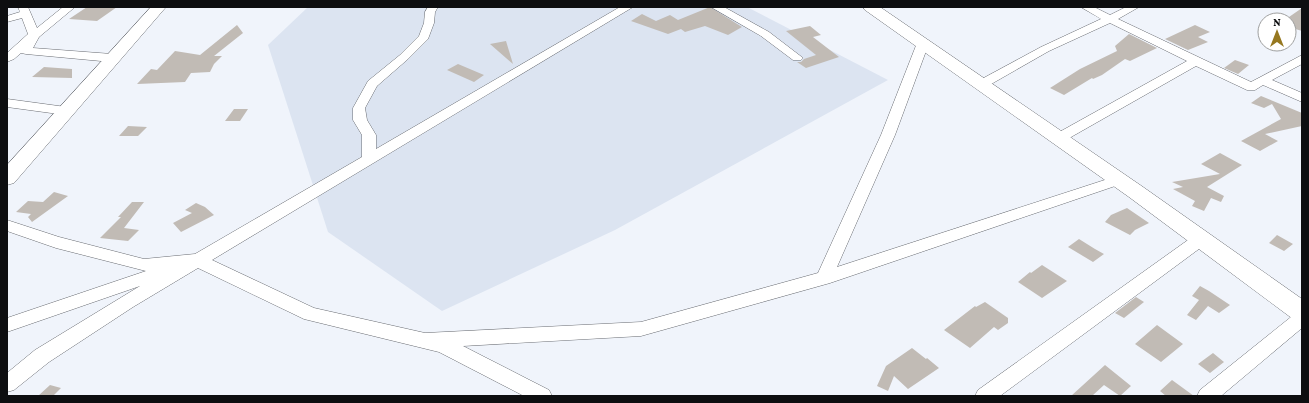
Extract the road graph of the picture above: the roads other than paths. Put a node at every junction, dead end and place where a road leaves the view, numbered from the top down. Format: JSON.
{"nodes":[{"id":1,"x":70,"y":7,"type":"edge"},
{"id":2,"x":159,"y":7,"type":"edge"},
{"id":3,"x":433,"y":7,"type":"edge"},
{"id":4,"x":628,"y":7,"type":"edge"},
{"id":5,"x":716,"y":7,"type":"edge"},
{"id":6,"x":870,"y":7,"type":"edge"},
{"id":7,"x":1086,"y":7,"type":"edge"},
{"id":8,"x":1134,"y":7,"type":"edge"},
{"id":9,"x":24,"y":10,"type":"edge"},
{"id":10,"x":7,"y":19,"type":"edge"},
{"id":11,"x":1110,"y":19,"type":"junction"},
{"id":12,"x":34,"y":35,"type":"junction"},
{"id":13,"x":923,"y":43,"type":"junction"},
{"id":14,"x":8,"y":58,"type":"edge"},
{"id":15,"x":112,"y":58,"type":"junction"},
{"id":16,"x":797,"y":58,"type":"dead end"},
{"id":17,"x":1302,"y":59,"type":"edge"},
{"id":18,"x":1196,"y":61,"type":"junction"},
{"id":19,"x":1263,"y":81,"type":"junction"},
{"id":20,"x":982,"y":84,"type":"junction"},
{"id":21,"x":1302,"y":98,"type":"edge"},
{"id":22,"x":7,"y":103,"type":"edge"},
{"id":23,"x":66,"y":110,"type":"junction"},
{"id":24,"x":1059,"y":138,"type":"junction"},
{"id":25,"x":369,"y":159,"type":"junction"},
{"id":26,"x":7,"y":178,"type":"edge"},
{"id":27,"x":1119,"y":180,"type":"junction"},
{"id":28,"x":7,"y":225,"type":"edge"},
{"id":29,"x":1201,"y":239,"type":"junction"},
{"id":30,"x":197,"y":260,"type":"junction"},
{"id":31,"x":824,"y":278,"type":"junction"},
{"id":32,"x":1302,"y":312,"type":"edge"},
{"id":33,"x":1302,"y":318,"type":"edge"},
{"id":34,"x":7,"y":325,"type":"edge"},
{"id":35,"x":424,"y":340,"type":"junction"},
{"id":36,"x":7,"y":384,"type":"edge"},
{"id":37,"x":542,"y":396,"type":"edge"},
{"id":38,"x":985,"y":396,"type":"edge"},
{"id":39,"x":1207,"y":396,"type":"edge"}],
"edges":[{"from":1,"to":12,"type":"street"},
{"from":2,"to":15,"type":"street"},
{"from":3,"to":25,"type":"street"},
{"from":4,"to":25,"type":"street"},
{"from":5,"to":16,"type":"street"},
{"from":6,"to":13,"type":"street"},
{"from":7,"to":11,"type":"street"},
{"from":8,"to":11,"type":"street"},
{"from":9,"to":10,"type":"street"},
{"from":9,"to":12,"type":"street"},
{"from":11,"to":18,"type":"street"},
{"from":11,"to":20,"type":"street"},
{"from":12,"to":14,"type":"street"},
{"from":12,"to":15,"type":"street"},
{"from":13,"to":20,"type":"street"},
{"from":13,"to":31,"type":"street"},
{"from":15,"to":23,"type":"street"},
{"from":17,"to":19,"type":"street"},
{"from":18,"to":19,"type":"street"},
{"from":18,"to":24,"type":"street"},
{"from":19,"to":21,"type":"street"},
{"from":20,"to":24,"type":"street"},
{"from":22,"to":23,"type":"street"},
{"from":23,"to":26,"type":"street"},
{"from":24,"to":27,"type":"street"},
{"from":25,"to":30,"type":"street"},
{"from":27,"to":29,"type":"street"},
{"from":27,"to":31,"type":"street"},
{"from":28,"to":30,"type":"street"},
{"from":29,"to":32,"type":"street"},
{"from":29,"to":38,"type":"street"},
{"from":30,"to":34,"type":"street"},
{"from":30,"to":35,"type":"street"},
{"from":30,"to":36,"type":"street"},
{"from":31,"to":35,"type":"street"},
{"from":33,"to":39,"type":"street"},
{"from":35,"to":37,"type":"street"}]}
